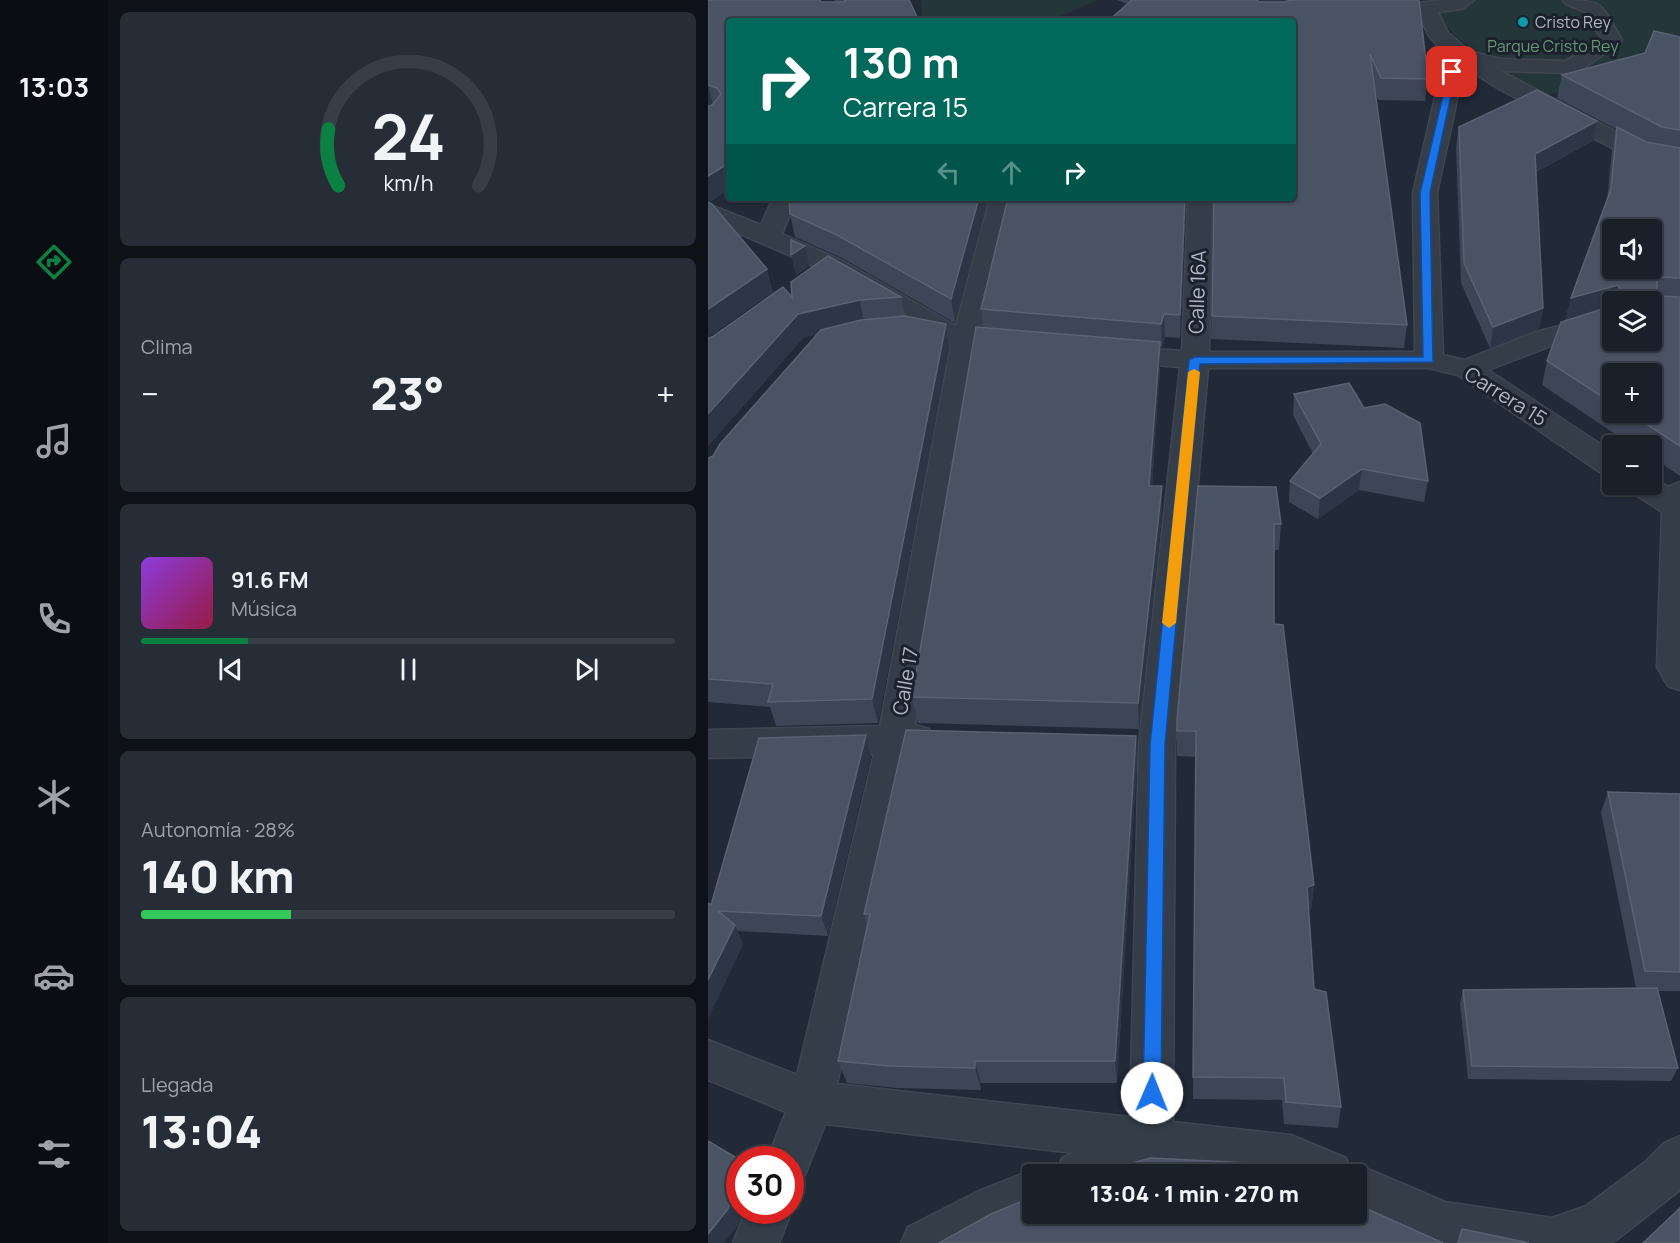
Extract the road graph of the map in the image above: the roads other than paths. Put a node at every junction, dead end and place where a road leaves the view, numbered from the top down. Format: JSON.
{"nodes":[{"id":1,"x":1464,"y":0,"type":"edge"},
{"id":2,"x":1573,"y":0,"type":"edge"},
{"id":3,"x":1391,"y":8,"type":"edge"},
{"id":4,"x":1426,"y":9,"type":"junction"},
{"id":5,"x":1456,"y":53,"type":"junction"},
{"id":6,"x":1680,"y":163,"type":"edge"},
{"id":7,"x":784,"y":201,"type":"edge"},
{"id":8,"x":1001,"y":201,"type":"edge"},
{"id":9,"x":1200,"y":201,"type":"edge"},
{"id":10,"x":708,"y":211,"type":"edge"},
{"id":11,"x":769,"y":236,"type":"junction"},
{"id":12,"x":1602,"y":323,"type":"edge"},
{"id":13,"x":876,"y":332,"type":"edge"},
{"id":14,"x":966,"y":341,"type":"junction"},
{"id":15,"x":1046,"y":348,"type":"edge"},
{"id":16,"x":1092,"y":352,"type":"edge"},
{"id":17,"x":1195,"y":360,"type":"junction"},
{"id":18,"x":1429,"y":360,"type":"junction"},
{"id":19,"x":1467,"y":369,"type":"junction"},
{"id":20,"x":1602,"y":459,"type":"edge"},
{"id":21,"x":1662,"y":493,"type":"edge"},
{"id":22,"x":1678,"y":500,"type":"edge"},
{"id":23,"x":1680,"y":677,"type":"edge"},
{"id":24,"x":895,"y":739,"type":"junction"},
{"id":25,"x":943,"y":740,"type":"edge"},
{"id":26,"x":708,"y":744,"type":"edge"},
{"id":27,"x":1121,"y":744,"type":"edge"},
{"id":28,"x":1157,"y":745,"type":"junction"},
{"id":29,"x":708,"y":1060,"type":"edge"},
{"id":30,"x":812,"y":1102,"type":"junction"},
{"id":31,"x":1151,"y":1140,"type":"junction"},
{"id":32,"x":795,"y":1146,"type":"edge"},
{"id":33,"x":1680,"y":1158,"type":"edge"},
{"id":34,"x":1104,"y":1164,"type":"edge"},
{"id":35,"x":1307,"y":1164,"type":"edge"},
{"id":36,"x":1367,"y":1191,"type":"edge"},
{"id":37,"x":1022,"y":1197,"type":"edge"},
{"id":38,"x":763,"y":1224,"type":"edge"},
{"id":39,"x":756,"y":1243,"type":"edge"},
{"id":40,"x":924,"y":1243,"type":"edge"}],
"edges":[{"from":1,"to":4,"type":"street"},
{"from":2,"to":5,"type":"street"},
{"from":3,"to":4,"type":"street"},
{"from":4,"to":5,"type":"street"},
{"from":5,"to":6,"type":"street"},
{"from":5,"to":18,"type":"street"},
{"from":7,"to":11,"type":"street"},
{"from":8,"to":14,"type":"street","name":"Calle 17"},
{"from":9,"to":17,"type":"street","name":"Calle 16A"},
{"from":10,"to":11,"type":"street"},
{"from":11,"to":14,"type":"street"},
{"from":12,"to":19,"type":"street"},
{"from":13,"to":14,"type":"street"},
{"from":14,"to":15,"type":"street"},
{"from":14,"to":24,"type":"street","name":"Calle 17"},
{"from":16,"to":17,"type":"street","name":"Carrera 15"},
{"from":17,"to":18,"type":"street","name":"Carrera 15"},
{"from":17,"to":28,"type":"street","name":"Calle 16A"},
{"from":18,"to":19,"type":"street","name":"Carrera 15"},
{"from":19,"to":20,"type":"street","name":"Carrera 15"},
{"from":21,"to":22,"type":"street"},
{"from":22,"to":23,"type":"street"},
{"from":24,"to":25,"type":"street"},
{"from":24,"to":26,"type":"street"},
{"from":24,"to":30,"type":"street","name":"Calle 17"},
{"from":27,"to":28,"type":"street"},
{"from":28,"to":31,"type":"street","name":"Calle 16A"},
{"from":29,"to":30,"type":"street"},
{"from":30,"to":31,"type":"street"},
{"from":30,"to":32,"type":"street","name":"Calle 17"},
{"from":31,"to":34,"type":"street"},
{"from":31,"to":35,"type":"street"},
{"from":33,"to":36,"type":"street"},
{"from":37,"to":40,"type":"street"},
{"from":38,"to":39,"type":"street"}]}
